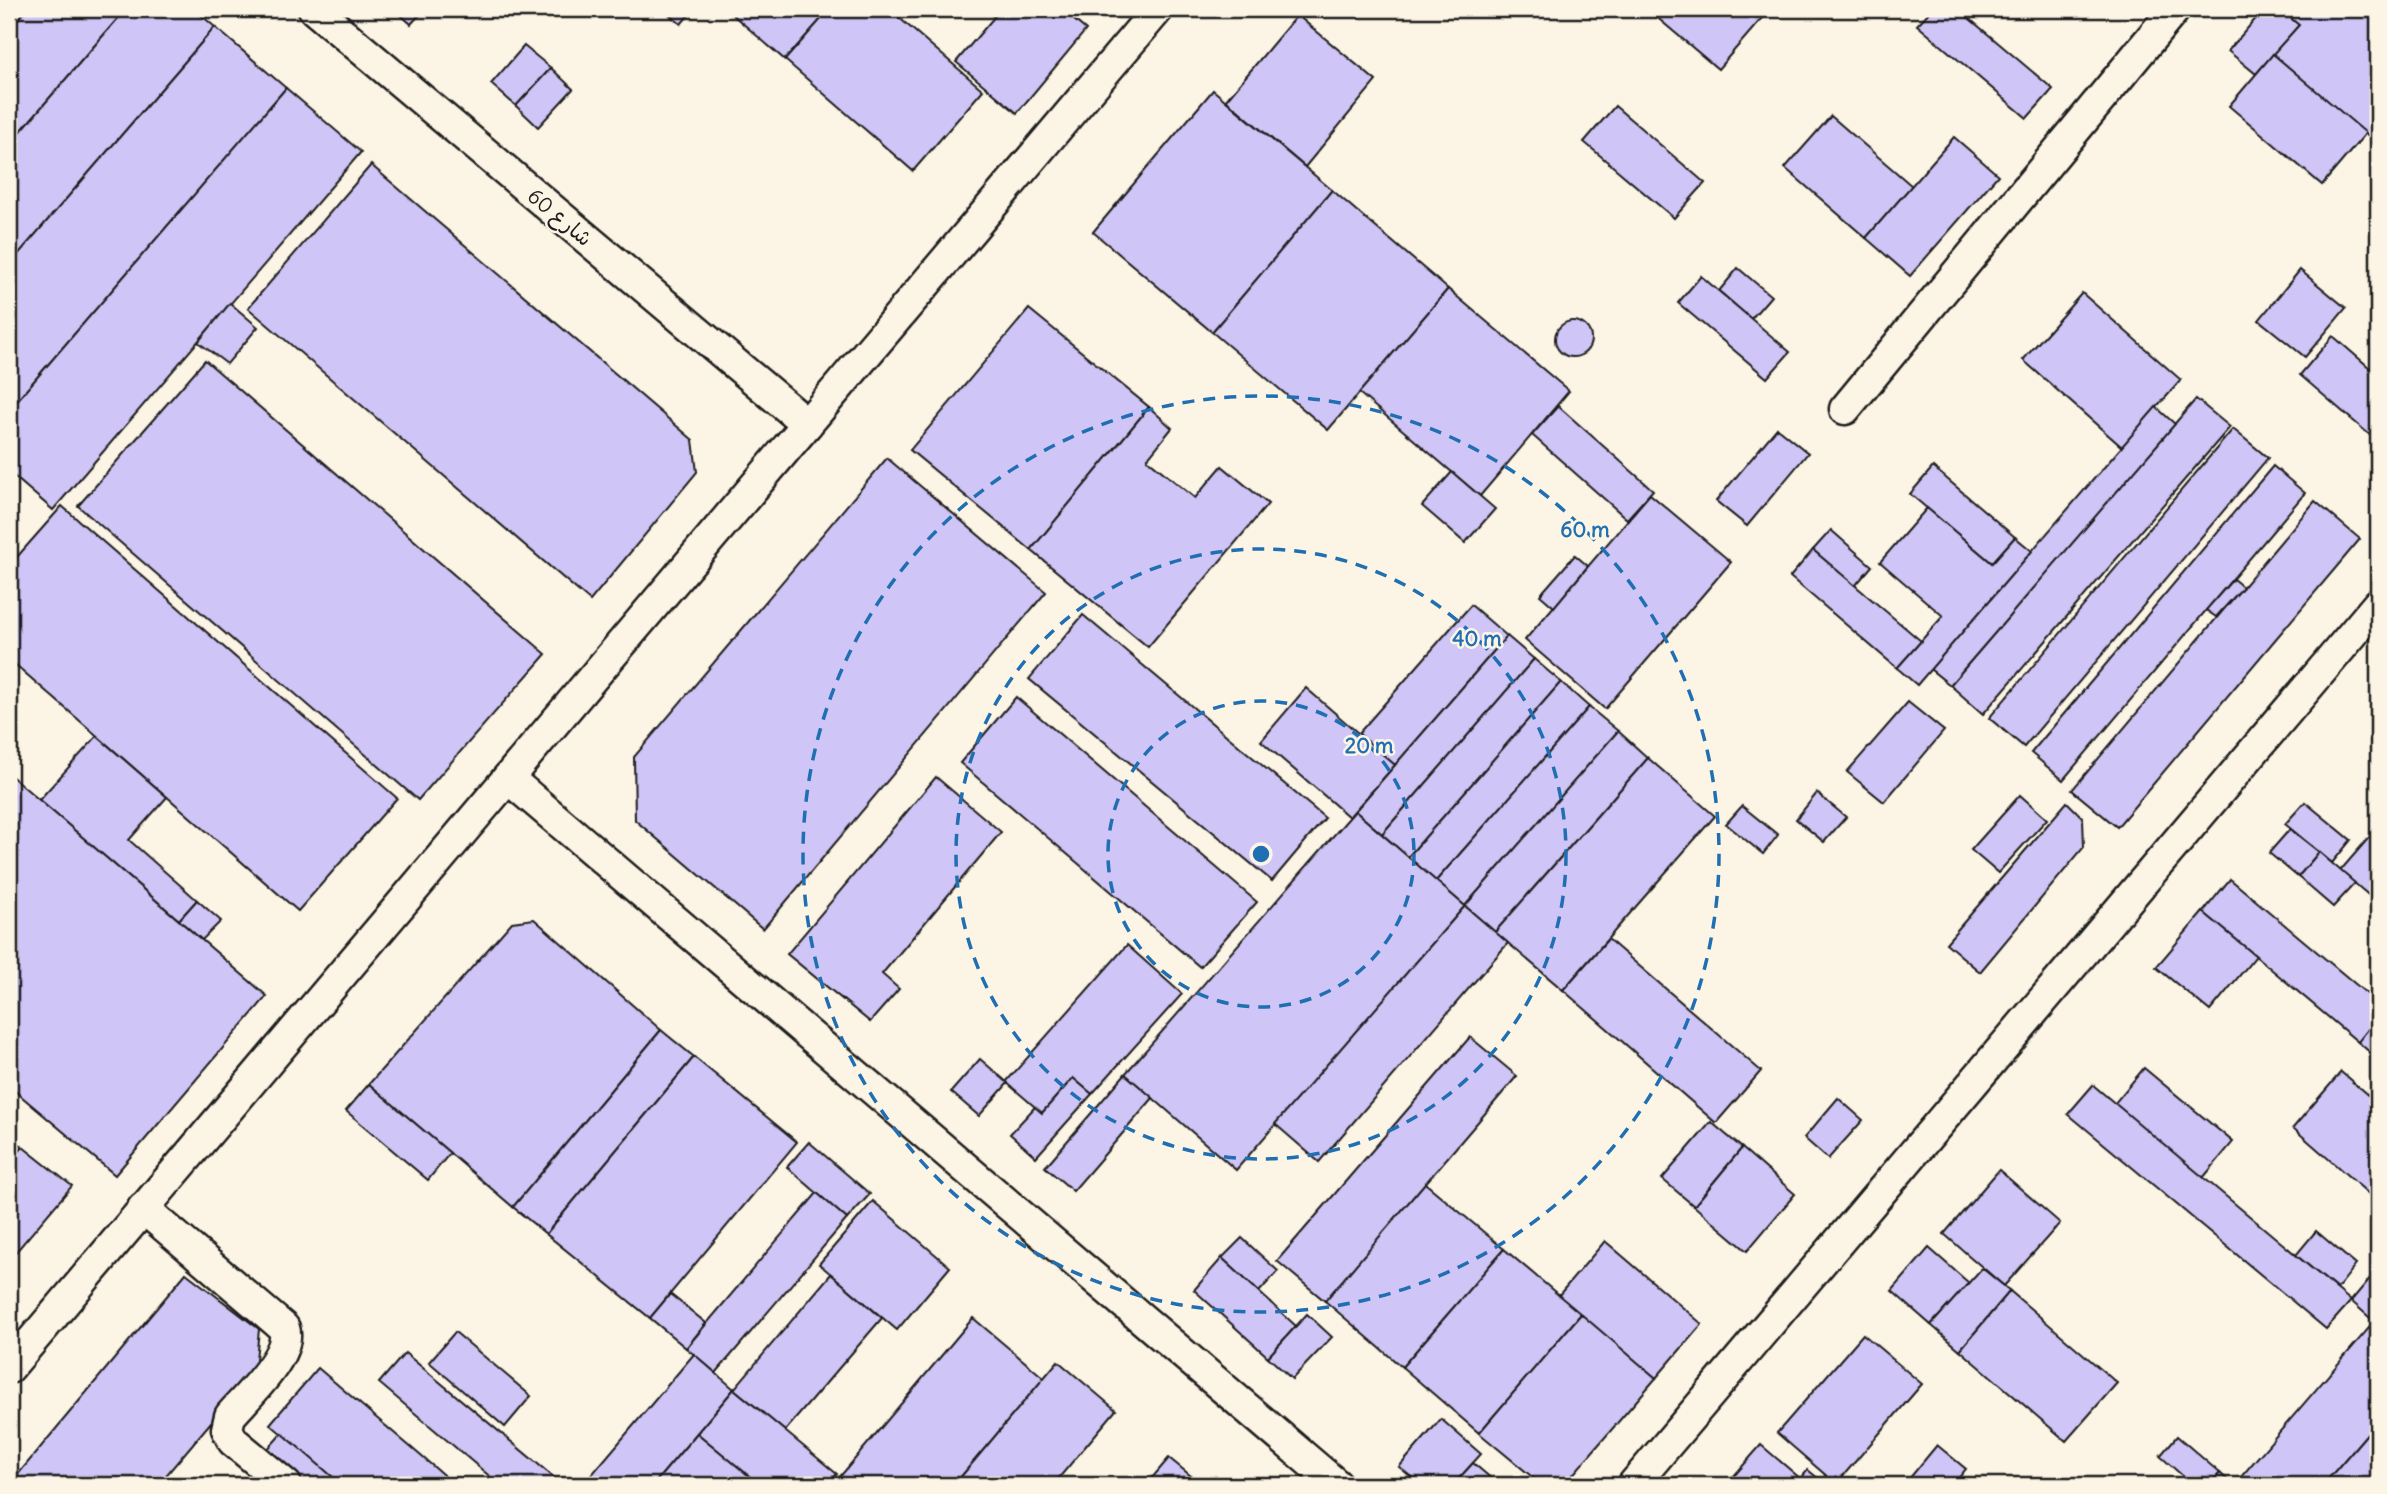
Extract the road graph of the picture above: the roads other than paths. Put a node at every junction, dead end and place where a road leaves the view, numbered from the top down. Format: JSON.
{"nodes":[{"id":1,"x":314,"y":9,"type":"edge"},
{"id":2,"x":1158,"y":9,"type":"edge"},
{"id":3,"x":2175,"y":9,"type":"edge"},
{"id":4,"x":1845,"y":409,"type":"dead end"},
{"id":5,"x":807,"y":424,"type":"junction"},
{"id":6,"x":2378,"y":604,"type":"edge"},
{"id":7,"x":508,"y":778,"type":"junction"},
{"id":8,"x":143,"y":1208,"type":"junction"},
{"id":9,"x":9,"y":1368,"type":"edge"},
{"id":10,"x":286,"y":1485,"type":"edge"},
{"id":11,"x":1337,"y":1485,"type":"edge"},
{"id":12,"x":1633,"y":1485,"type":"edge"}],
"edges":[{"from":1,"to":5,"type":"lane","name":"شارع 60"},
{"from":2,"to":5,"type":"lane"},
{"from":3,"to":4,"type":"lane"},
{"from":5,"to":7,"type":"lane"},
{"from":6,"to":12,"type":"lane"},
{"from":7,"to":8,"type":"lane"},
{"from":7,"to":11,"type":"lane"},
{"from":8,"to":9,"type":"lane"},
{"from":8,"to":10,"type":"lane"}]}
